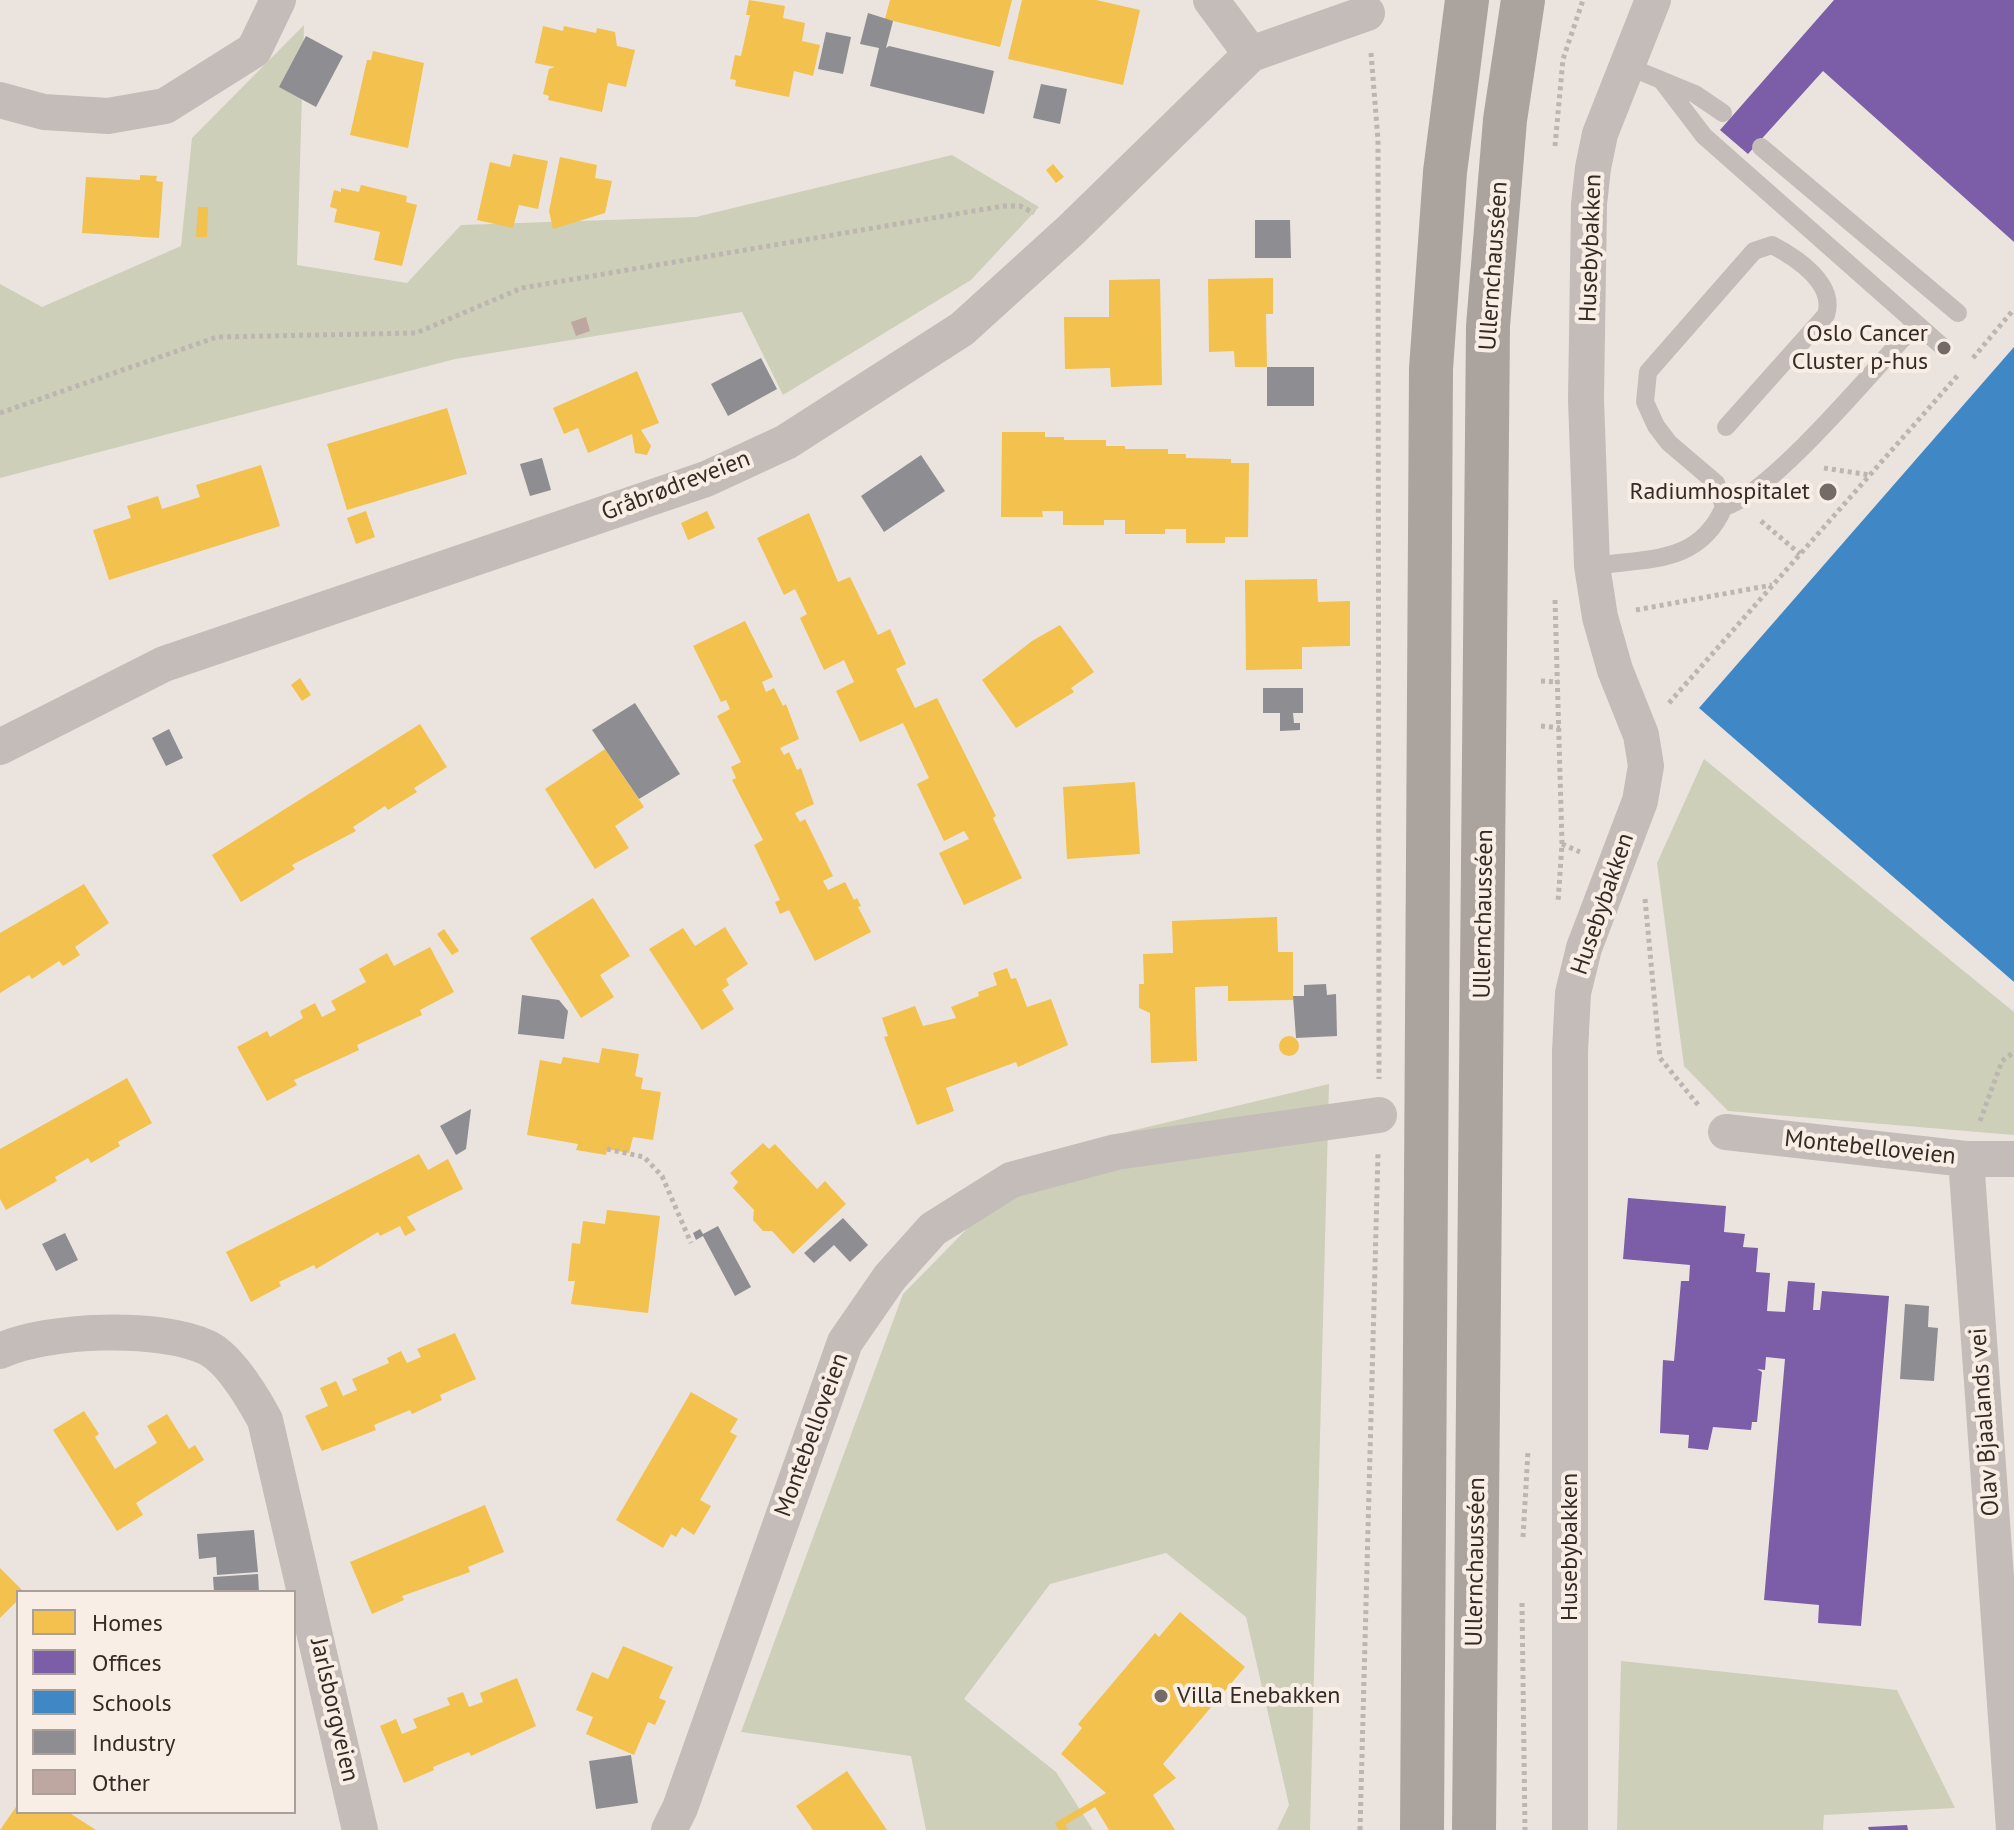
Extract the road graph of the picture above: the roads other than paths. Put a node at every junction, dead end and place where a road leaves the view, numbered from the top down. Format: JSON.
{"nodes":[{"id":1,"x":278,"y":0,"type":"edge"},
{"id":2,"x":1211,"y":0,"type":"edge"},
{"id":3,"x":1467,"y":0,"type":"edge"},
{"id":4,"x":1523,"y":0,"type":"edge"},
{"id":5,"x":1653,"y":0,"type":"edge"},
{"id":6,"x":1367,"y":13,"type":"road end"},
{"id":7,"x":1251,"y":54,"type":"junction"},
{"id":8,"x":1627,"y":66,"type":"junction"},
{"id":9,"x":1662,"y":81,"type":"junction"},
{"id":10,"x":0,"y":100,"type":"edge"},
{"id":11,"x":1723,"y":113,"type":"dead end"},
{"id":12,"x":1761,"y":147,"type":"dead end"},
{"id":13,"x":1958,"y":313,"type":"dead end"},
{"id":14,"x":1916,"y":324,"type":"junction"},
{"id":15,"x":1944,"y":348,"type":"dead end"},
{"id":16,"x":1726,"y":427,"type":"dead end"},
{"id":17,"x":1732,"y":505,"type":"junction"},
{"id":18,"x":1592,"y":566,"type":"junction"},
{"id":19,"x":0,"y":747,"type":"edge"},
{"id":20,"x":1379,"y":1115,"type":"road end"},
{"id":21,"x":1726,"y":1132,"type":"road end"},
{"id":22,"x":1966,"y":1159,"type":"junction"},
{"id":23,"x":2014,"y":1159,"type":"edge"},
{"id":24,"x":0,"y":1351,"type":"edge"},
{"id":25,"x":683,"y":1823,"type":"edge"},
{"id":26,"x":2014,"y":1829,"type":"edge"},
{"id":27,"x":360,"y":1830,"type":"edge"},
{"id":28,"x":1422,"y":1830,"type":"edge"},
{"id":29,"x":1474,"y":1830,"type":"edge"},
{"id":30,"x":1570,"y":1830,"type":"edge"}],
"edges":[{"from":1,"to":10,"type":"street"},
{"from":2,"to":7,"type":"street"},
{"from":3,"to":28,"type":"highway"},
{"from":4,"to":29,"type":"highway","name":"Ullernchausséen"},
{"from":5,"to":8,"type":"street","name":"Husebybakken"},
{"from":6,"to":7,"type":"street"},
{"from":7,"to":19,"type":"street","name":"Gråbrødreveien"},
{"from":8,"to":9,"type":"lane"},
{"from":8,"to":18,"type":"street","name":"Husebybakken"},
{"from":9,"to":11,"type":"lane"},
{"from":9,"to":14,"type":"lane"},
{"from":12,"to":13,"type":"lane"},
{"from":14,"to":15,"type":"lane"},
{"from":14,"to":17,"type":"lane"},
{"from":16,"to":17,"type":"lane"},
{"from":17,"to":18,"type":"lane"},
{"from":18,"to":30,"type":"street","name":"Husebybakken"},
{"from":20,"to":25,"type":"street","name":"Montebelloveien"},
{"from":21,"to":22,"type":"street","name":"Montebelloveien"},
{"from":22,"to":23,"type":"street","name":"Montebelloveien"},
{"from":22,"to":26,"type":"street","name":"Olav Bjaalands vei"},
{"from":24,"to":27,"type":"street","name":"Jarlsborgveien"}]}
